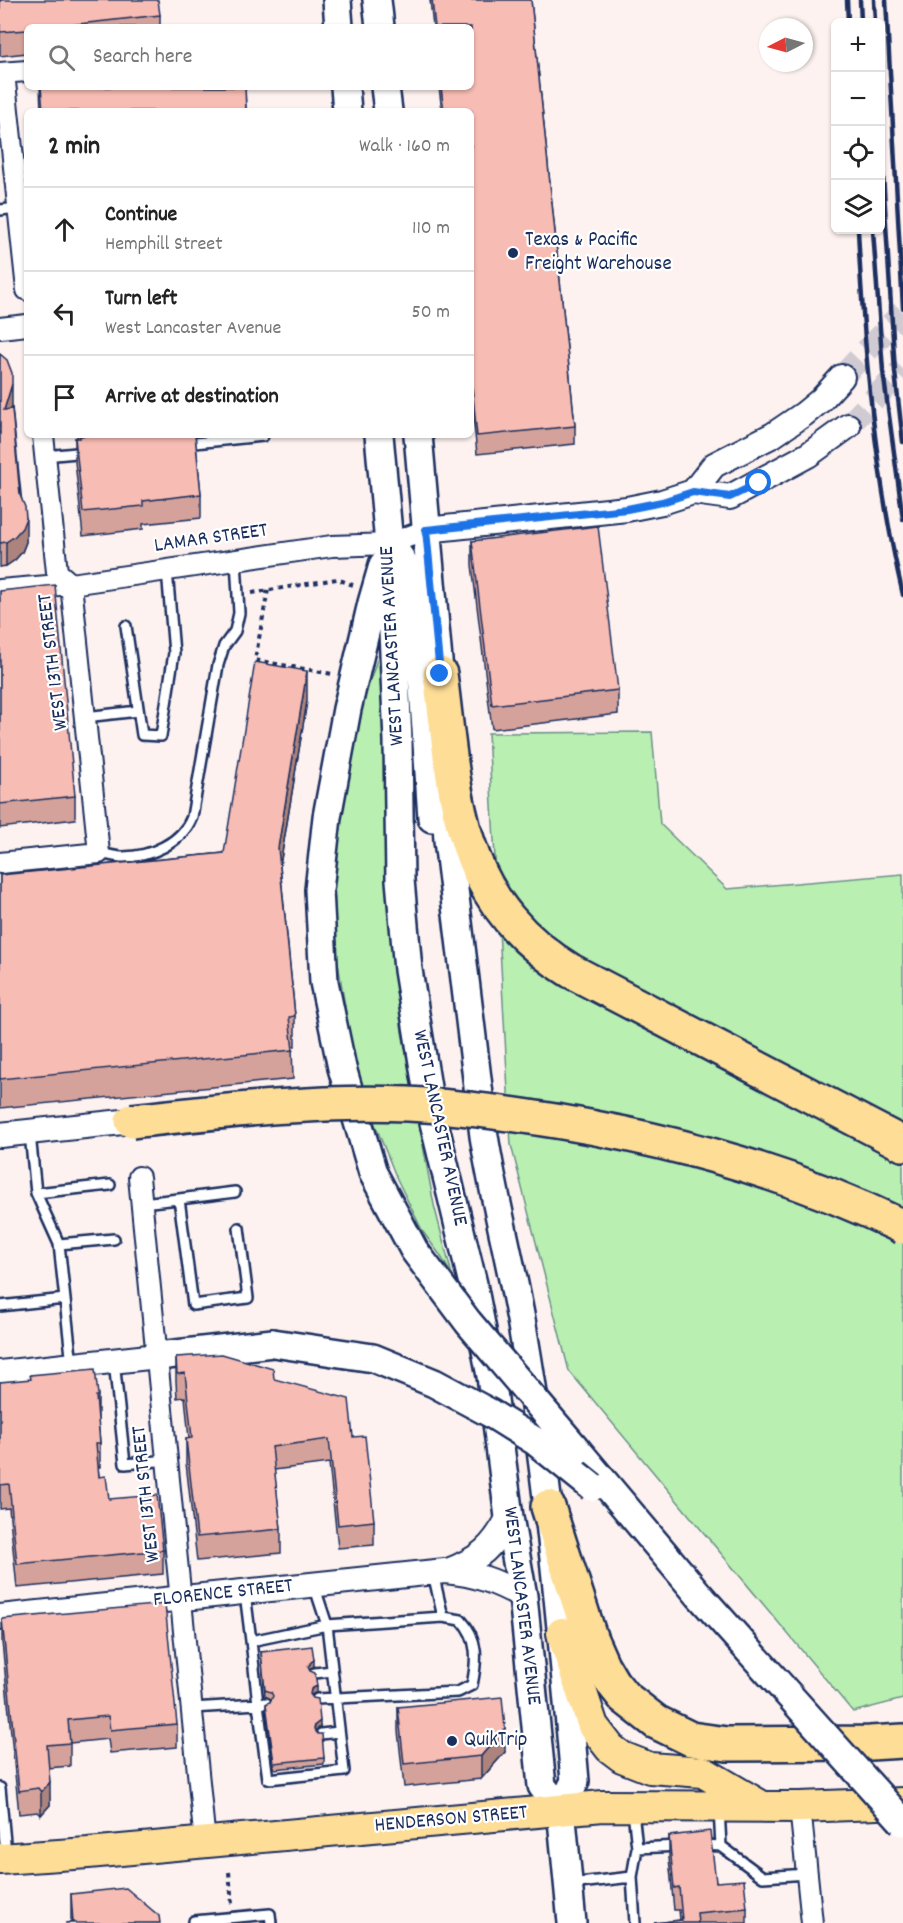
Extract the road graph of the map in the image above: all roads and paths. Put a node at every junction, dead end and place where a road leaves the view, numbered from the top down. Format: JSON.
{"nodes":[{"id":1,"x":337,"y":0,"type":"edge"},
{"id":2,"x":377,"y":0,"type":"edge"},
{"id":3,"x":339,"y":24,"type":"edge"},
{"id":4,"x":380,"y":24,"type":"edge"},
{"id":5,"x":24,"y":71,"type":"edge"},
{"id":6,"x":2,"y":73,"type":"edge"},
{"id":7,"x":345,"y":90,"type":"edge"},
{"id":8,"x":385,"y":90,"type":"edge"},
{"id":9,"x":347,"y":108,"type":"edge"},
{"id":10,"x":387,"y":108,"type":"edge"},
{"id":11,"x":9,"y":209,"type":"edge"},
{"id":12,"x":24,"y":276,"type":"edge"},
{"id":13,"x":24,"y":325,"type":"edge"},
{"id":14,"x":0,"y":328,"type":"edge"},
{"id":15,"x":842,"y":377,"type":"tunnel mouth"},
{"id":16,"x":848,"y":426,"type":"tunnel mouth"},
{"id":17,"x":43,"y":438,"type":"edge"},
{"id":18,"x":243,"y":438,"type":"edge"},
{"id":19,"x":379,"y":438,"type":"edge"},
{"id":20,"x":418,"y":438,"type":"edge"},
{"id":21,"x":172,"y":445,"type":"edge"},
{"id":22,"x":92,"y":452,"type":"edge"},
{"id":23,"x":45,"y":456,"type":"junction"},
{"id":24,"x":693,"y":492,"type":"junction"},
{"id":25,"x":426,"y":530,"type":"junction"},
{"id":26,"x":389,"y":544,"type":"junction"},
{"id":27,"x":236,"y":560,"type":"junction"},
{"id":28,"x":167,"y":570,"type":"junction"},
{"id":29,"x":71,"y":584,"type":"junction"},
{"id":30,"x":354,"y":585,"type":"dead end"},
{"id":31,"x":0,"y":590,"type":"edge"},
{"id":32,"x":268,"y":590,"type":"junction"},
{"id":33,"x":238,"y":595,"type":"junction"},
{"id":34,"x":126,"y":626,"type":"dead end"},
{"id":35,"x":440,"y":674,"type":"junction"},
{"id":36,"x":337,"y":675,"type":"dead end"},
{"id":37,"x":138,"y":711,"type":"junction"},
{"id":38,"x":85,"y":717,"type":"junction"},
{"id":39,"x":99,"y":853,"type":"junction"},
{"id":40,"x":0,"y":863,"type":"edge"},
{"id":41,"x":132,"y":1121,"type":"joint"},
{"id":42,"x":29,"y":1132,"type":"junction"},
{"id":43,"x":0,"y":1135,"type":"edge"},
{"id":44,"x":484,"y":1136,"type":"junction"},
{"id":45,"x":903,"y":1144,"type":"edge"},
{"id":46,"x":139,"y":1178,"type":"dead end"},
{"id":47,"x":110,"y":1185,"type":"dead end"},
{"id":48,"x":235,"y":1192,"type":"dead end"},
{"id":49,"x":36,"y":1193,"type":"junction"},
{"id":50,"x":180,"y":1198,"type":"junction"},
{"id":51,"x":141,"y":1203,"type":"junction"},
{"id":52,"x":903,"y":1227,"type":"edge"},
{"id":53,"x":239,"y":1228,"type":"dead end"},
{"id":54,"x":114,"y":1239,"type":"dead end"},
{"id":55,"x":59,"y":1244,"type":"junction"},
{"id":56,"x":65,"y":1299,"type":"junction"},
{"id":57,"x":0,"y":1306,"type":"edge"},
{"id":58,"x":158,"y":1356,"type":"junction"},
{"id":59,"x":114,"y":1361,"type":"junction"},
{"id":60,"x":72,"y":1365,"type":"junction"},
{"id":61,"x":0,"y":1373,"type":"edge"},
{"id":62,"x":168,"y":1460,"type":"junction"},
{"id":63,"x":548,"y":1507,"type":"junction"},
{"id":64,"x":509,"y":1517,"type":"junction"},
{"id":65,"x":649,"y":1537,"type":"junction"},
{"id":66,"x":439,"y":1572,"type":"junction"},
{"id":67,"x":314,"y":1585,"type":"junction"},
{"id":68,"x":244,"y":1592,"type":"junction"},
{"id":69,"x":523,"y":1596,"type":"junction"},
{"id":70,"x":182,"y":1598,"type":"junction"},
{"id":71,"x":0,"y":1617,"type":"edge"},
{"id":72,"x":443,"y":1617,"type":"junction"},
{"id":73,"x":327,"y":1625,"type":"junction"},
{"id":74,"x":562,"y":1633,"type":"junction"},
{"id":75,"x":251,"y":1641,"type":"junction"},
{"id":76,"x":332,"y":1671,"type":"junction"},
{"id":77,"x":315,"y":1673,"type":"edge"},
{"id":78,"x":335,"y":1698,"type":"junction"},
{"id":79,"x":317,"y":1699,"type":"edge"},
{"id":80,"x":262,"y":1703,"type":"junction"},
{"id":81,"x":192,"y":1708,"type":"junction"},
{"id":82,"x":339,"y":1732,"type":"junction"},
{"id":83,"x":321,"y":1734,"type":"edge"},
{"id":84,"x":903,"y":1741,"type":"edge"},
{"id":85,"x":0,"y":1788,"type":"edge"},
{"id":86,"x":903,"y":1803,"type":"edge"},
{"id":87,"x":633,"y":1805,"type":"junction"},
{"id":88,"x":719,"y":1806,"type":"junction"},
{"id":89,"x":761,"y":1806,"type":"junction"},
{"id":90,"x":800,"y":1807,"type":"junction"},
{"id":91,"x":561,"y":1809,"type":"junction"},
{"id":92,"x":903,"y":1822,"type":"edge"},
{"id":93,"x":205,"y":1843,"type":"junction"},
{"id":94,"x":721,"y":1846,"type":"junction"},
{"id":95,"x":637,"y":1848,"type":"junction"},
{"id":96,"x":3,"y":1859,"type":"edge"},
{"id":97,"x":229,"y":1872,"type":"dead end"},
{"id":98,"x":807,"y":1874,"type":"junction"},
{"id":99,"x":632,"y":1877,"type":"junction"},
{"id":100,"x":568,"y":1885,"type":"junction"},
{"id":101,"x":232,"y":1897,"type":"dead end"},
{"id":102,"x":194,"y":1923,"type":"edge"},
{"id":103,"x":271,"y":1923,"type":"edge"},
{"id":104,"x":572,"y":1923,"type":"edge"},
{"id":105,"x":635,"y":1923,"type":"edge"},
{"id":106,"x":813,"y":1923,"type":"edge"}],
"edges":[{"from":1,"to":3,"type":"main road"},
{"from":2,"to":4,"type":"main road"},
{"from":5,"to":6,"type":"street"},
{"from":6,"to":11,"type":"street"},
{"from":7,"to":9,"type":"main road"},
{"from":8,"to":10,"type":"main road"},
{"from":11,"to":12,"type":"street"},
{"from":13,"to":14,"type":"street"},
{"from":15,"to":24,"type":"street"},
{"from":16,"to":24,"type":"street"},
{"from":17,"to":23,"type":"street","name":"WEST 13TH STREET"},
{"from":18,"to":21,"type":"lane"},
{"from":19,"to":26,"type":"main road","name":"WEST LANCASTER AVENUE"},
{"from":20,"to":25,"type":"main road","name":"WEST LANCASTER AVENUE"},
{"from":22,"to":23,"type":"lane"},
{"from":23,"to":29,"type":"street","name":"WEST 13TH STREET"},
{"from":24,"to":25,"type":"street"},
{"from":25,"to":26,"type":"street","name":"LAMAR STREET"},
{"from":25,"to":35,"type":"main road","name":"WEST LANCASTER AVENUE"},
{"from":26,"to":27,"type":"street","name":"LAMAR STREET"},
{"from":26,"to":44,"type":"main road"},
{"from":26,"to":64,"type":"main road","name":"WEST LANCASTER AVENUE"},
{"from":26,"to":65,"type":"main road","bridge":true},
{"from":27,"to":28,"type":"street","name":"LAMAR STREET"},
{"from":27,"to":33,"type":"lane"},
{"from":28,"to":29,"type":"street","name":"LAMAR STREET"},
{"from":28,"to":37,"type":"lane"},
{"from":29,"to":31,"type":"street","name":"LAMAR STREET"},
{"from":29,"to":38,"type":"street","name":"WEST 13TH STREET"},
{"from":30,"to":32,"type":"path"},
{"from":32,"to":33,"type":"path"},
{"from":32,"to":36,"type":"path"},
{"from":33,"to":39,"type":"lane"},
{"from":34,"to":37,"type":"lane"},
{"from":35,"to":44,"type":"main road","name":"WEST LANCASTER AVENUE"},
{"from":35,"to":45,"type":"highway"},
{"from":37,"to":38,"type":"lane"},
{"from":38,"to":39,"type":"street","name":"WEST 13TH STREET"},
{"from":39,"to":40,"type":"street"},
{"from":41,"to":42,"type":"street"},
{"from":41,"to":52,"type":"highway","bridge":true},
{"from":42,"to":43,"type":"street"},
{"from":42,"to":49,"type":"lane"},
{"from":44,"to":63,"type":"main road","name":"WEST LANCASTER AVENUE"},
{"from":46,"to":51,"type":"street","name":"WEST 13TH STREET"},
{"from":47,"to":49,"type":"lane"},
{"from":48,"to":50,"type":"lane"},
{"from":49,"to":55,"type":"lane"},
{"from":50,"to":51,"type":"lane"},
{"from":50,"to":53,"type":"lane"},
{"from":51,"to":58,"type":"street","name":"WEST 13TH STREET"},
{"from":54,"to":55,"type":"lane"},
{"from":55,"to":56,"type":"lane"},
{"from":56,"to":57,"type":"lane"},
{"from":56,"to":60,"type":"lane"},
{"from":58,"to":59,"type":"street"},
{"from":58,"to":62,"type":"street","name":"WEST 13TH STREET"},
{"from":58,"to":65,"type":"main road","bridge":true},
{"from":59,"to":60,"type":"street"},
{"from":59,"to":62,"type":"lane"},
{"from":60,"to":61,"type":"street"},
{"from":62,"to":70,"type":"street","name":"WEST 13TH STREET"},
{"from":63,"to":74,"type":"main road","name":"WEST LANCASTER AVENUE"},
{"from":63,"to":84,"type":"highway"},
{"from":64,"to":66,"type":"street","name":"FLORENCE STREET"},
{"from":64,"to":69,"type":"main road","name":"WEST LANCASTER AVENUE"},
{"from":65,"to":92,"type":"main road","bridge":true},
{"from":66,"to":67,"type":"street","name":"FLORENCE STREET"},
{"from":66,"to":69,"type":"street","name":"FLORENCE STREET"},
{"from":66,"to":72,"type":"lane"},
{"from":67,"to":68,"type":"street","name":"FLORENCE STREET"},
{"from":67,"to":73,"type":"lane"},
{"from":68,"to":70,"type":"street","name":"FLORENCE STREET"},
{"from":68,"to":75,"type":"lane"},
{"from":69,"to":91,"type":"main road","name":"WEST LANCASTER AVENUE"},
{"from":70,"to":71,"type":"street","name":"FLORENCE STREET"},
{"from":70,"to":81,"type":"street","name":"WEST 13TH STREET"},
{"from":72,"to":73,"type":"lane"},
{"from":72,"to":78,"type":"lane"},
{"from":73,"to":75,"type":"lane"},
{"from":73,"to":76,"type":"lane"},
{"from":74,"to":89,"type":"main road"},
{"from":74,"to":91,"type":"main road","name":"WEST LANCASTER AVENUE"},
{"from":75,"to":80,"type":"lane"},
{"from":76,"to":77,"type":"lane"},
{"from":76,"to":78,"type":"lane"},
{"from":78,"to":79,"type":"lane"},
{"from":78,"to":82,"type":"lane"},
{"from":80,"to":81,"type":"lane"},
{"from":80,"to":82,"type":"lane"},
{"from":81,"to":93,"type":"street","name":"WEST 13TH STREET"},
{"from":82,"to":83,"type":"lane"},
{"from":85,"to":96,"type":"lane"},
{"from":86,"to":90,"type":"main road","name":"HENDERSON STREET"},
{"from":87,"to":88,"type":"main road","name":"HENDERSON STREET"},
{"from":87,"to":91,"type":"main road","name":"HENDERSON STREET"},
{"from":87,"to":95,"type":"lane"},
{"from":88,"to":89,"type":"main road","name":"HENDERSON STREET"},
{"from":88,"to":94,"type":"lane"},
{"from":89,"to":90,"type":"main road","name":"HENDERSON STREET"},
{"from":90,"to":98,"type":"street"},
{"from":91,"to":93,"type":"main road","name":"HENDERSON STREET"},
{"from":91,"to":100,"type":"main road"},
{"from":93,"to":96,"type":"main road","name":"HENDERSON STREET"},
{"from":94,"to":95,"type":"lane"},
{"from":94,"to":98,"type":"lane"},
{"from":95,"to":99,"type":"lane"},
{"from":97,"to":101,"type":"path"},
{"from":98,"to":106,"type":"street"},
{"from":99,"to":100,"type":"lane"},
{"from":99,"to":105,"type":"lane"},
{"from":100,"to":104,"type":"main road"},
{"from":102,"to":103,"type":"lane"}]}
